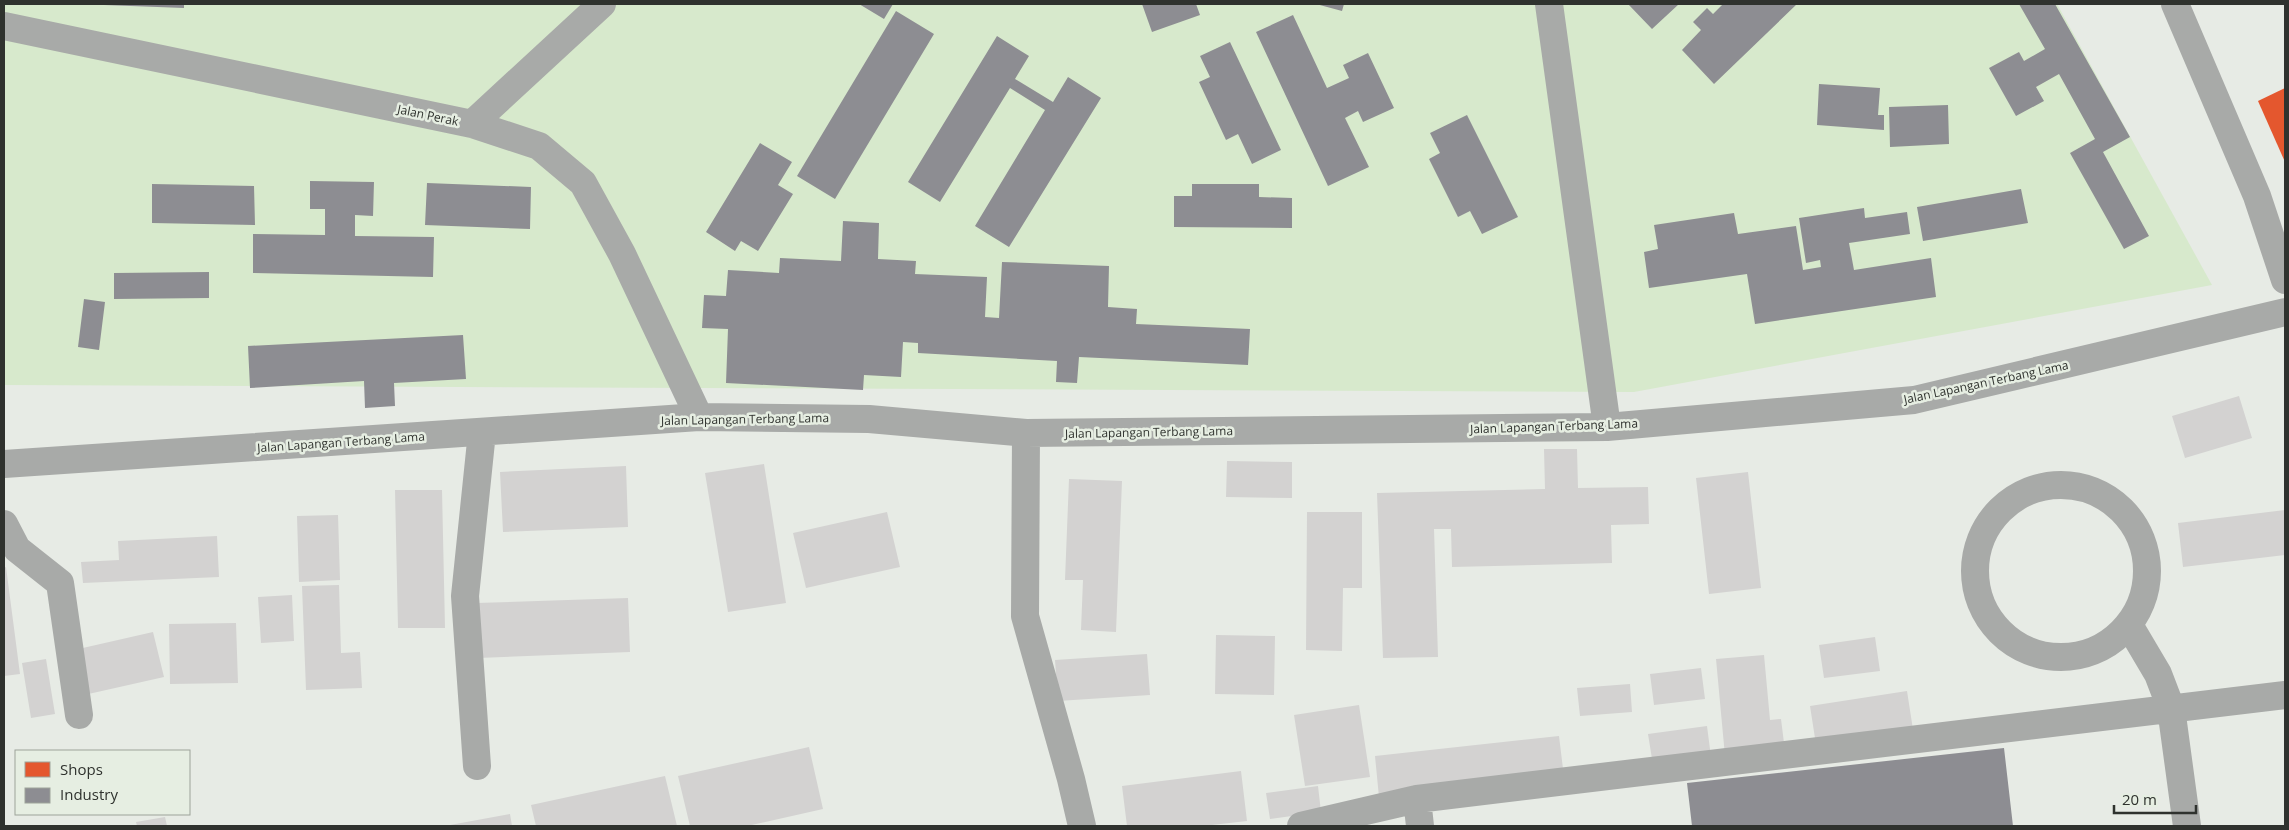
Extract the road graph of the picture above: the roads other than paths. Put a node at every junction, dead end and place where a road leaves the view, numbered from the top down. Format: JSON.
{"nodes":[{"id":1,"x":602,"y":4,"type":"edge"},
{"id":2,"x":1549,"y":4,"type":"edge"},
{"id":3,"x":2175,"y":4,"type":"edge"},
{"id":4,"x":4,"y":26,"type":"edge"},
{"id":5,"x":472,"y":124,"type":"junction"},
{"id":6,"x":2285,"y":280,"type":"edge"},
{"id":7,"x":2285,"y":312,"type":"edge"},
{"id":8,"x":699,"y":418,"type":"junction"},
{"id":9,"x":1607,"y":427,"type":"junction"},
{"id":10,"x":482,"y":432,"type":"junction"},
{"id":11,"x":1026,"y":433,"type":"junction"},
{"id":12,"x":4,"y":464,"type":"edge"},
{"id":13,"x":4,"y":524,"type":"edge"},
{"id":14,"x":2130,"y":625,"type":"junction"},
{"id":15,"x":2285,"y":695,"type":"edge"},
{"id":16,"x":2172,"y":708,"type":"junction"},
{"id":17,"x":79,"y":715,"type":"dead end"},
{"id":18,"x":477,"y":766,"type":"dead end"},
{"id":19,"x":1417,"y":799,"type":"junction"},
{"id":20,"x":1082,"y":826,"type":"edge"},
{"id":21,"x":1301,"y":826,"type":"edge"},
{"id":22,"x":1420,"y":826,"type":"edge"},
{"id":23,"x":2187,"y":826,"type":"edge"}],
"edges":[{"from":1,"to":5,"type":"street"},
{"from":2,"to":9,"type":"street"},
{"from":3,"to":6,"type":"street"},
{"from":4,"to":5,"type":"street","name":"Jalan Perak"},
{"from":5,"to":8,"type":"street","name":"Jalan Perak"},
{"from":7,"to":9,"type":"street","name":"Jalan Lapangan Terbang Lama"},
{"from":8,"to":10,"type":"street","name":"Jalan Lapangan Terbang Lama"},
{"from":8,"to":11,"type":"street","name":"Jalan Lapangan Terbang Lama"},
{"from":9,"to":11,"type":"street","name":"Jalan Lapangan Terbang Lama"},
{"from":10,"to":12,"type":"street","name":"Jalan Lapangan Terbang Lama"},
{"from":10,"to":18,"type":"street"},
{"from":11,"to":20,"type":"street"},
{"from":13,"to":17,"type":"street"},
{"from":14,"to":14,"type":"street"},
{"from":14,"to":16,"type":"street"},
{"from":15,"to":16,"type":"street"},
{"from":16,"to":19,"type":"street"},
{"from":16,"to":23,"type":"street"},
{"from":19,"to":21,"type":"street"},
{"from":19,"to":22,"type":"street"}]}
